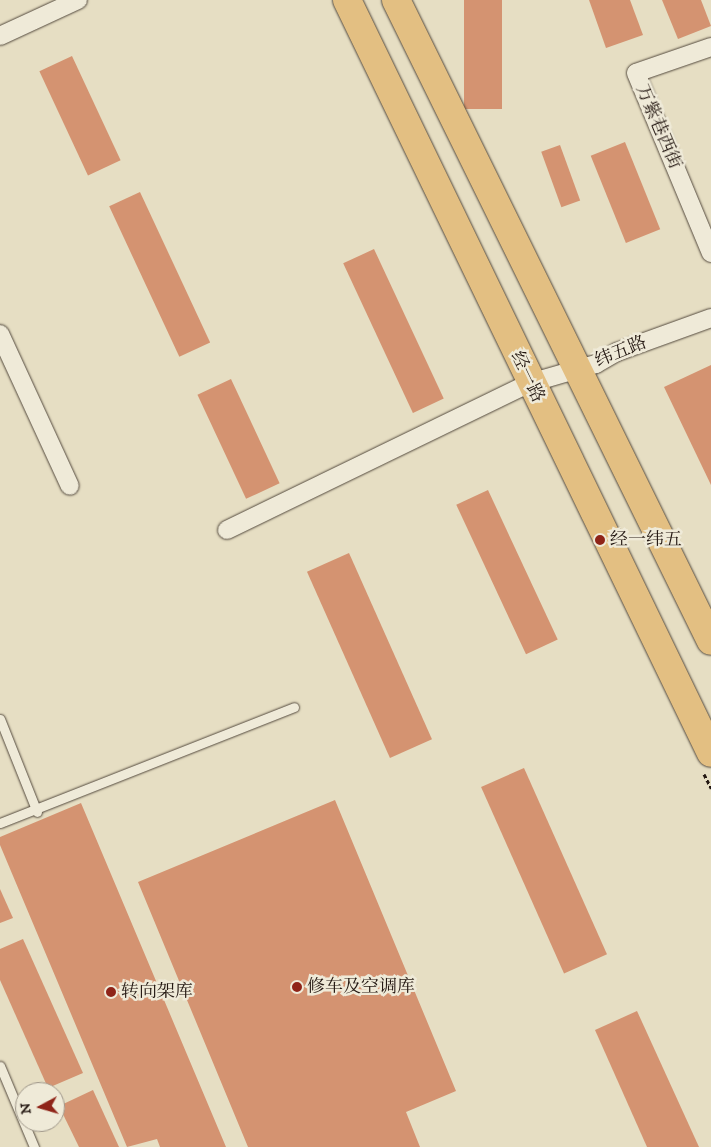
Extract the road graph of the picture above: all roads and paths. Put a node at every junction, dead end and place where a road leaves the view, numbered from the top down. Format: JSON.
{"nodes":[{"id":1,"x":78,"y":0,"type":"edge"},
{"id":2,"x":347,"y":0,"type":"edge"},
{"id":3,"x":396,"y":0,"type":"edge"},
{"id":4,"x":0,"y":36,"type":"edge"},
{"id":5,"x":711,"y":47,"type":"edge"},
{"id":6,"x":711,"y":253,"type":"edge"},
{"id":7,"x":711,"y":318,"type":"edge"},
{"id":8,"x":0,"y":334,"type":"edge"},
{"id":9,"x":575,"y":367,"type":"junction"},
{"id":10,"x":530,"y":383,"type":"junction"},
{"id":11,"x":70,"y":486,"type":"dead end"},
{"id":12,"x":227,"y":530,"type":"dead end"},
{"id":13,"x":711,"y":641,"type":"edge"},
{"id":14,"x":294,"y":707,"type":"dead end"},
{"id":15,"x":0,"y":719,"type":"edge"},
{"id":16,"x":711,"y":753,"type":"edge"},
{"id":17,"x":37,"y":812,"type":"junction"},
{"id":18,"x":0,"y":823,"type":"edge"},
{"id":19,"x":0,"y":1066,"type":"edge"},
{"id":20,"x":34,"y":1147,"type":"edge"}],
"edges":[{"from":1,"to":4,"type":"street"},
{"from":2,"to":10,"type":"main road","name":"经一路"},
{"from":3,"to":9,"type":"main road"},
{"from":5,"to":6,"type":"street","name":"万紫巷西街"},
{"from":7,"to":9,"type":"street","name":"纬五路"},
{"from":8,"to":11,"type":"street"},
{"from":9,"to":10,"type":"street","name":"纬五路"},
{"from":9,"to":13,"type":"main road"},
{"from":10,"to":12,"type":"street","name":"纬五路"},
{"from":10,"to":16,"type":"main road","name":"经一路"},
{"from":14,"to":17,"type":"lane"},
{"from":15,"to":17,"type":"lane"},
{"from":17,"to":18,"type":"lane"},
{"from":19,"to":20,"type":"lane"}]}
